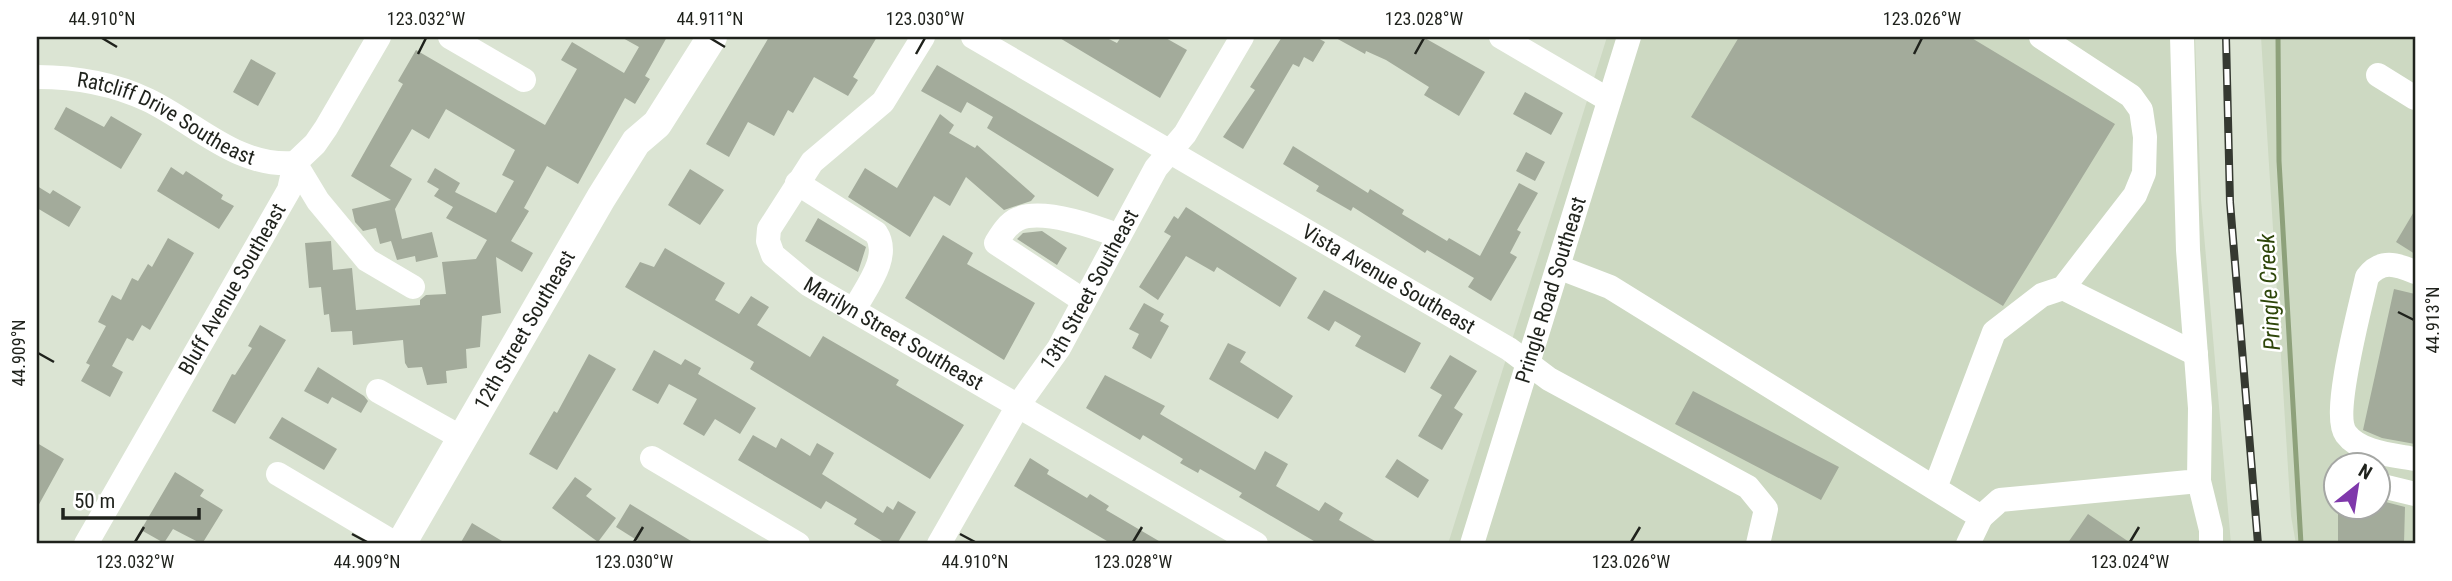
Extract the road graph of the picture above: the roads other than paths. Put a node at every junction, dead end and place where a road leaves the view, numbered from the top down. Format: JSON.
{"nodes":[{"id":1,"x":379,"y":37,"type":"edge"},
{"id":2,"x":450,"y":37,"type":"edge"},
{"id":3,"x":712,"y":37,"type":"edge"},
{"id":4,"x":923,"y":37,"type":"edge"},
{"id":5,"x":973,"y":37,"type":"edge"},
{"id":6,"x":1242,"y":37,"type":"edge"},
{"id":7,"x":1501,"y":37,"type":"edge"},
{"id":8,"x":1629,"y":37,"type":"edge"},
{"id":9,"x":2041,"y":37,"type":"edge"},
{"id":10,"x":2182,"y":37,"type":"edge"},
{"id":11,"x":2378,"y":75,"type":"dead end"},
{"id":12,"x":37,"y":77,"type":"edge"},
{"id":13,"x":524,"y":80,"type":"dead end"},
{"id":14,"x":2415,"y":98,"type":"edge"},
{"id":15,"x":1609,"y":100,"type":"junction"},
{"id":16,"x":657,"y":124,"type":"junction"},
{"id":17,"x":1170,"y":152,"type":"junction"},
{"id":18,"x":295,"y":163,"type":"junction"},
{"id":19,"x":797,"y":183,"type":"junction"},
{"id":20,"x":1119,"y":236,"type":"junction"},
{"id":21,"x":1558,"y":267,"type":"junction"},
{"id":22,"x":2415,"y":272,"type":"edge"},
{"id":23,"x":413,"y":287,"type":"dead end"},
{"id":24,"x":2063,"y":288,"type":"junction"},
{"id":25,"x":1084,"y":301,"type":"junction"},
{"id":26,"x":854,"y":310,"type":"junction"},
{"id":27,"x":2196,"y":354,"type":"junction"},
{"id":28,"x":1528,"y":364,"type":"junction"},
{"id":29,"x":378,"y":391,"type":"dead end"},
{"id":30,"x":1019,"y":404,"type":"junction"},
{"id":31,"x":462,"y":438,"type":"junction"},
{"id":32,"x":652,"y":458,"type":"dead end"},
{"id":33,"x":2415,"y":459,"type":"edge"},
{"id":34,"x":278,"y":474,"type":"dead end"},
{"id":35,"x":2199,"y":481,"type":"junction"},
{"id":36,"x":1934,"y":488,"type":"junction"},
{"id":37,"x":2392,"y":488,"type":"edge"},
{"id":38,"x":2415,"y":494,"type":"edge"},
{"id":39,"x":1981,"y":517,"type":"junction"},
{"id":40,"x":86,"y":544,"type":"edge"},
{"id":41,"x":399,"y":544,"type":"edge"},
{"id":42,"x":421,"y":544,"type":"edge"},
{"id":43,"x":798,"y":544,"type":"edge"},
{"id":44,"x":939,"y":544,"type":"edge"},
{"id":45,"x":1256,"y":544,"type":"edge"},
{"id":46,"x":1472,"y":544,"type":"edge"},
{"id":47,"x":1758,"y":544,"type":"edge"},
{"id":48,"x":1968,"y":544,"type":"edge"},
{"id":49,"x":2211,"y":544,"type":"edge"}],
"edges":[{"from":1,"to":18,"type":"street","name":"Bluff Avenue Southeast"},
{"from":2,"to":13,"type":"street"},
{"from":3,"to":16,"type":"main road","name":"12th Street Southeast"},
{"from":4,"to":19,"type":"street","name":"Marilyn Street Southeast"},
{"from":5,"to":17,"type":"street","name":"Vista Avenue Southeast"},
{"from":6,"to":17,"type":"street","name":"13th Street Southeast"},
{"from":7,"to":15,"type":"street"},
{"from":8,"to":15,"type":"street","name":"Pringle Road Southeast"},
{"from":9,"to":24,"type":"street"},
{"from":10,"to":27,"type":"street"},
{"from":11,"to":14,"type":"street"},
{"from":12,"to":18,"type":"street","name":"Ratcliff Drive Southeast"},
{"from":15,"to":21,"type":"street","name":"Pringle Road Southeast"},
{"from":16,"to":31,"type":"main road","name":"12th Street Southeast"},
{"from":16,"to":42,"type":"main road","name":"12th Street Southeast"},
{"from":17,"to":20,"type":"street","name":"13th Street Southeast"},
{"from":17,"to":28,"type":"street","name":"Vista Avenue Southeast"},
{"from":18,"to":23,"type":"street"},
{"from":18,"to":40,"type":"street","name":"Bluff Avenue Southeast"},
{"from":19,"to":26,"type":"street"},
{"from":19,"to":26,"type":"street","name":"Marilyn Street Southeast"},
{"from":20,"to":25,"type":"street","name":"13th Street Southeast"},
{"from":20,"to":25,"type":"street"},
{"from":21,"to":28,"type":"street","name":"Pringle Road Southeast"},
{"from":21,"to":36,"type":"street"},
{"from":22,"to":33,"type":"street"},
{"from":24,"to":27,"type":"street"},
{"from":24,"to":36,"type":"street"},
{"from":25,"to":30,"type":"street","name":"13th Street Southeast"},
{"from":26,"to":30,"type":"street","name":"Marilyn Street Southeast"},
{"from":27,"to":35,"type":"street"},
{"from":28,"to":46,"type":"street","name":"Pringle Road Southeast"},
{"from":28,"to":47,"type":"street","name":"Vista Avenue Southeast"},
{"from":29,"to":31,"type":"street"},
{"from":30,"to":44,"type":"street","name":"13th Street Southeast"},
{"from":30,"to":45,"type":"street","name":"Marilyn Street Southeast"},
{"from":31,"to":41,"type":"main road","name":"12th Street Southeast"},
{"from":32,"to":43,"type":"street"},
{"from":34,"to":41,"type":"street"},
{"from":35,"to":39,"type":"street"},
{"from":35,"to":49,"type":"street"},
{"from":36,"to":39,"type":"street"},
{"from":37,"to":38,"type":"street"},
{"from":39,"to":48,"type":"street"}]}
